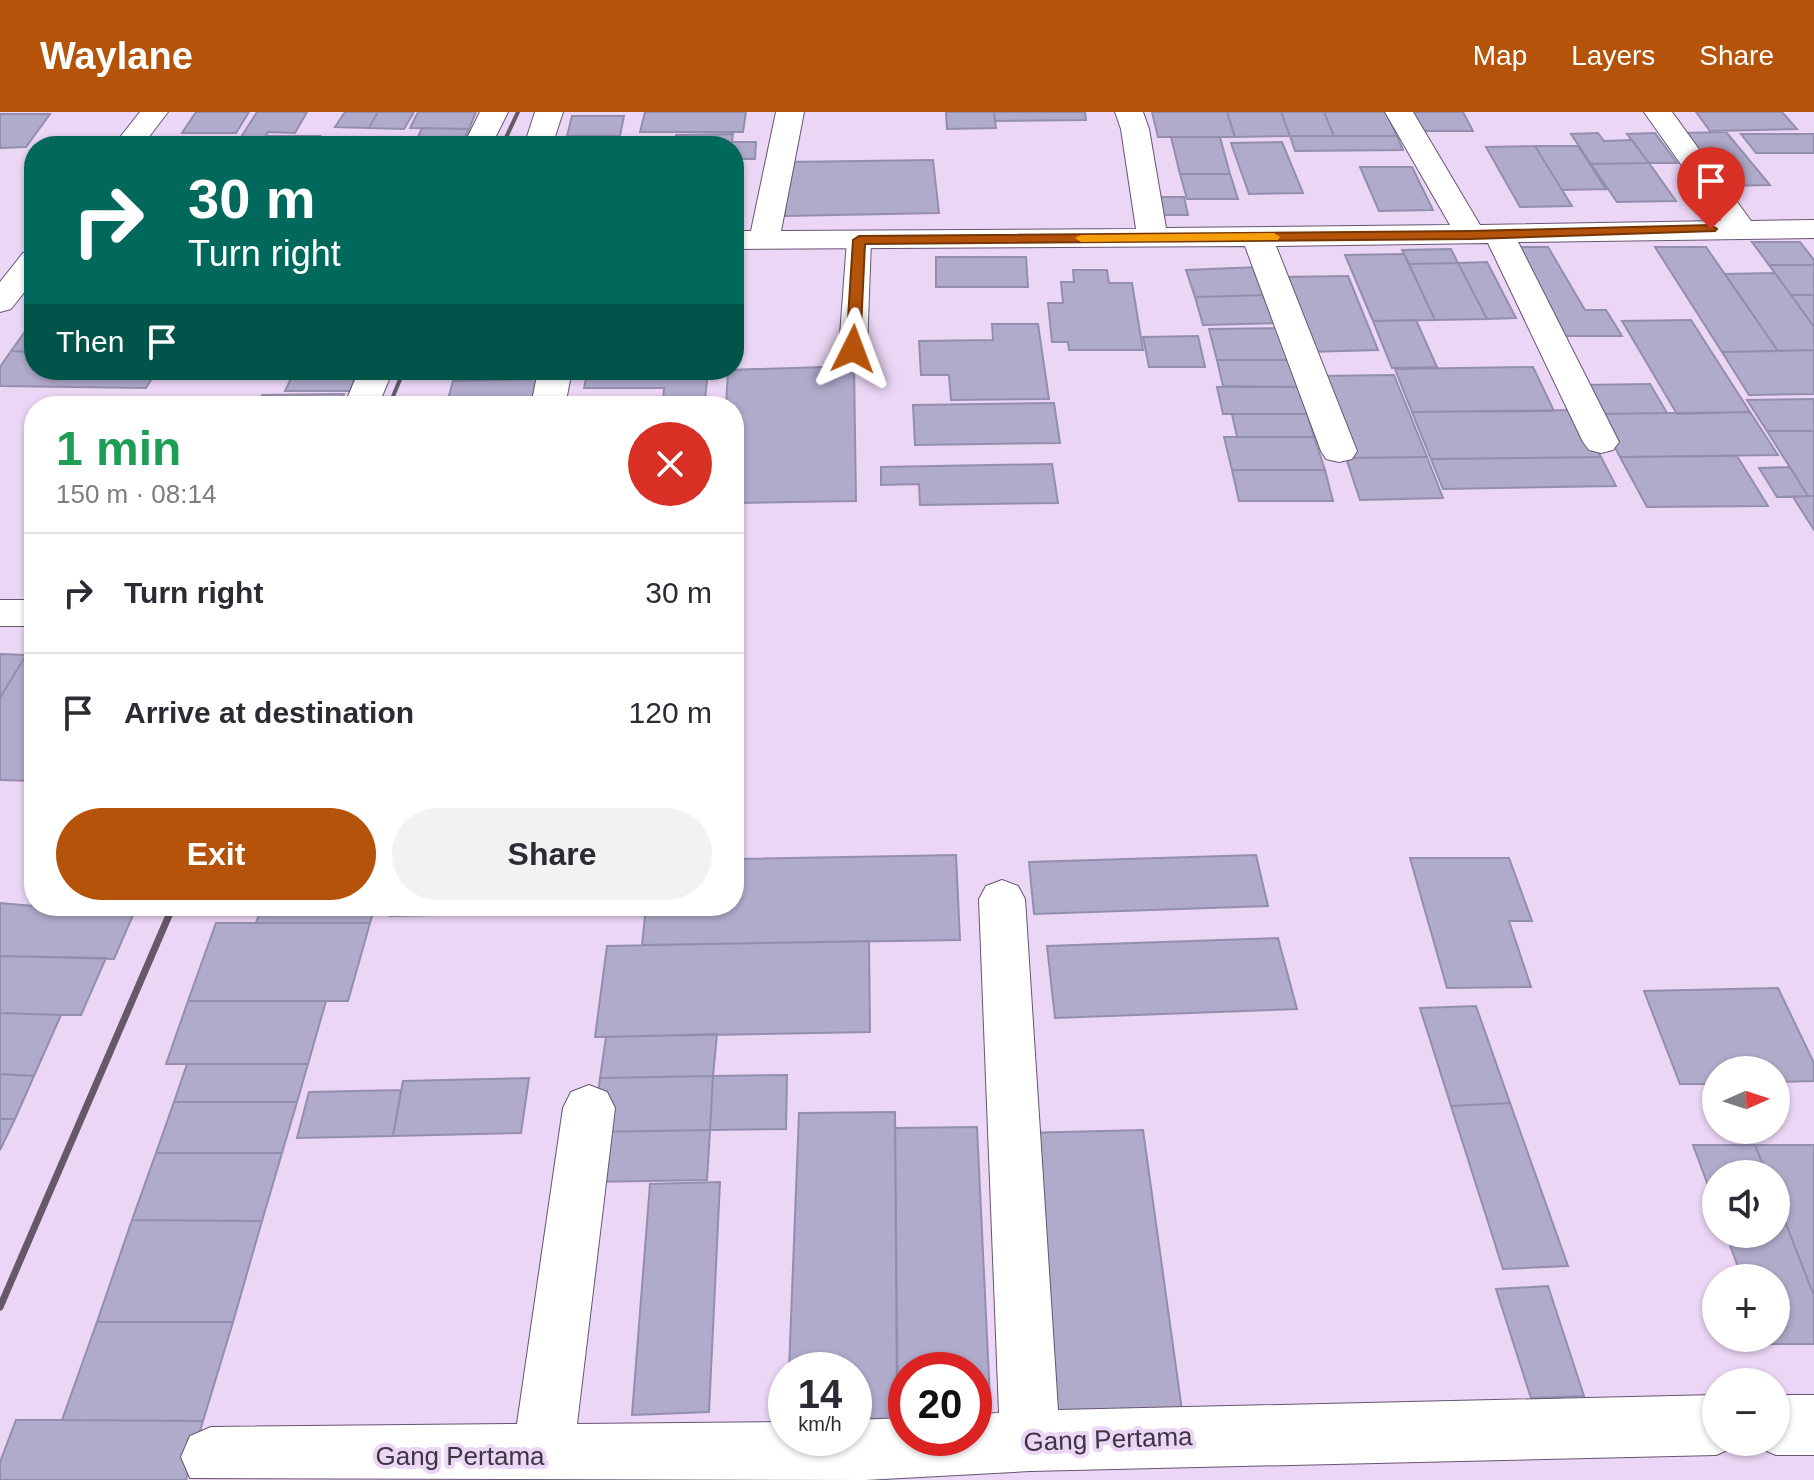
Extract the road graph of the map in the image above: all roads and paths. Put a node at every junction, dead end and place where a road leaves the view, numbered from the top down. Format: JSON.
{"nodes":[{"id":1,"x":154,"y":112,"type":"edge"},
{"id":2,"x":494,"y":112,"type":"edge"},
{"id":3,"x":549,"y":112,"type":"edge"},
{"id":4,"x":790,"y":112,"type":"edge"},
{"id":5,"x":1129,"y":112,"type":"edge"},
{"id":6,"x":1399,"y":112,"type":"edge"},
{"id":7,"x":1658,"y":112,"type":"edge"},
{"id":8,"x":135,"y":136,"type":"edge"},
{"id":9,"x":482,"y":136,"type":"edge"},
{"id":10,"x":541,"y":136,"type":"edge"},
{"id":11,"x":1741,"y":228,"type":"junction"},
{"id":12,"x":1813,"y":230,"type":"edge"},
{"id":13,"x":1485,"y":235,"type":"junction"},
{"id":14,"x":1257,"y":237,"type":"junction"},
{"id":15,"x":1152,"y":238,"type":"junction"},
{"id":16,"x":749,"y":240,"type":"edge"},
{"id":17,"x":859,"y":240,"type":"junction"},
{"id":18,"x":24,"y":272,"type":"edge"},
{"id":19,"x":0,"y":302,"type":"edge"},
{"id":20,"x":853,"y":349,"type":"dead end"},
{"id":21,"x":1601,"y":442,"type":"dead end"},
{"id":22,"x":1339,"y":451,"type":"dead end"},
{"id":23,"x":0,"y":613,"type":"edge"},
{"id":24,"x":24,"y":613,"type":"edge"},
{"id":25,"x":1002,"y":899,"type":"dead end"},
{"id":26,"x":589,"y":1108,"type":"dead end"},
{"id":27,"x":1702,"y":1425,"type":"edge"},
{"id":28,"x":1790,"y":1425,"type":"edge"},
{"id":29,"x":1814,"y":1425,"type":"edge"},
{"id":30,"x":1030,"y":1441,"type":"junction"},
{"id":31,"x":543,"y":1456,"type":"junction"},
{"id":32,"x":211,"y":1457,"type":"dead end"},
{"id":33,"x":827,"y":1466,"type":"edge"}],
"edges":[{"from":1,"to":8,"type":"street"},
{"from":2,"to":9,"type":"street"},
{"from":3,"to":10,"type":"street"},
{"from":4,"to":16,"type":"street"},
{"from":5,"to":15,"type":"street"},
{"from":6,"to":13,"type":"street"},
{"from":7,"to":11,"type":"street"},
{"from":11,"to":12,"type":"street"},
{"from":11,"to":13,"type":"street"},
{"from":13,"to":14,"type":"street"},
{"from":13,"to":21,"type":"street"},
{"from":14,"to":15,"type":"street"},
{"from":14,"to":22,"type":"street"},
{"from":15,"to":17,"type":"street"},
{"from":16,"to":17,"type":"street"},
{"from":17,"to":20,"type":"lane"},
{"from":18,"to":19,"type":"street"},
{"from":23,"to":24,"type":"street"},
{"from":25,"to":30,"type":"street"},
{"from":26,"to":31,"type":"street"},
{"from":27,"to":30,"type":"street","name":"Gang Pertama"},
{"from":28,"to":29,"type":"street"},
{"from":30,"to":33,"type":"street","name":"Gang Pertama"},
{"from":31,"to":32,"type":"street","name":"Gang Pertama"},
{"from":31,"to":33,"type":"street","name":"Gang Pertama"}]}
